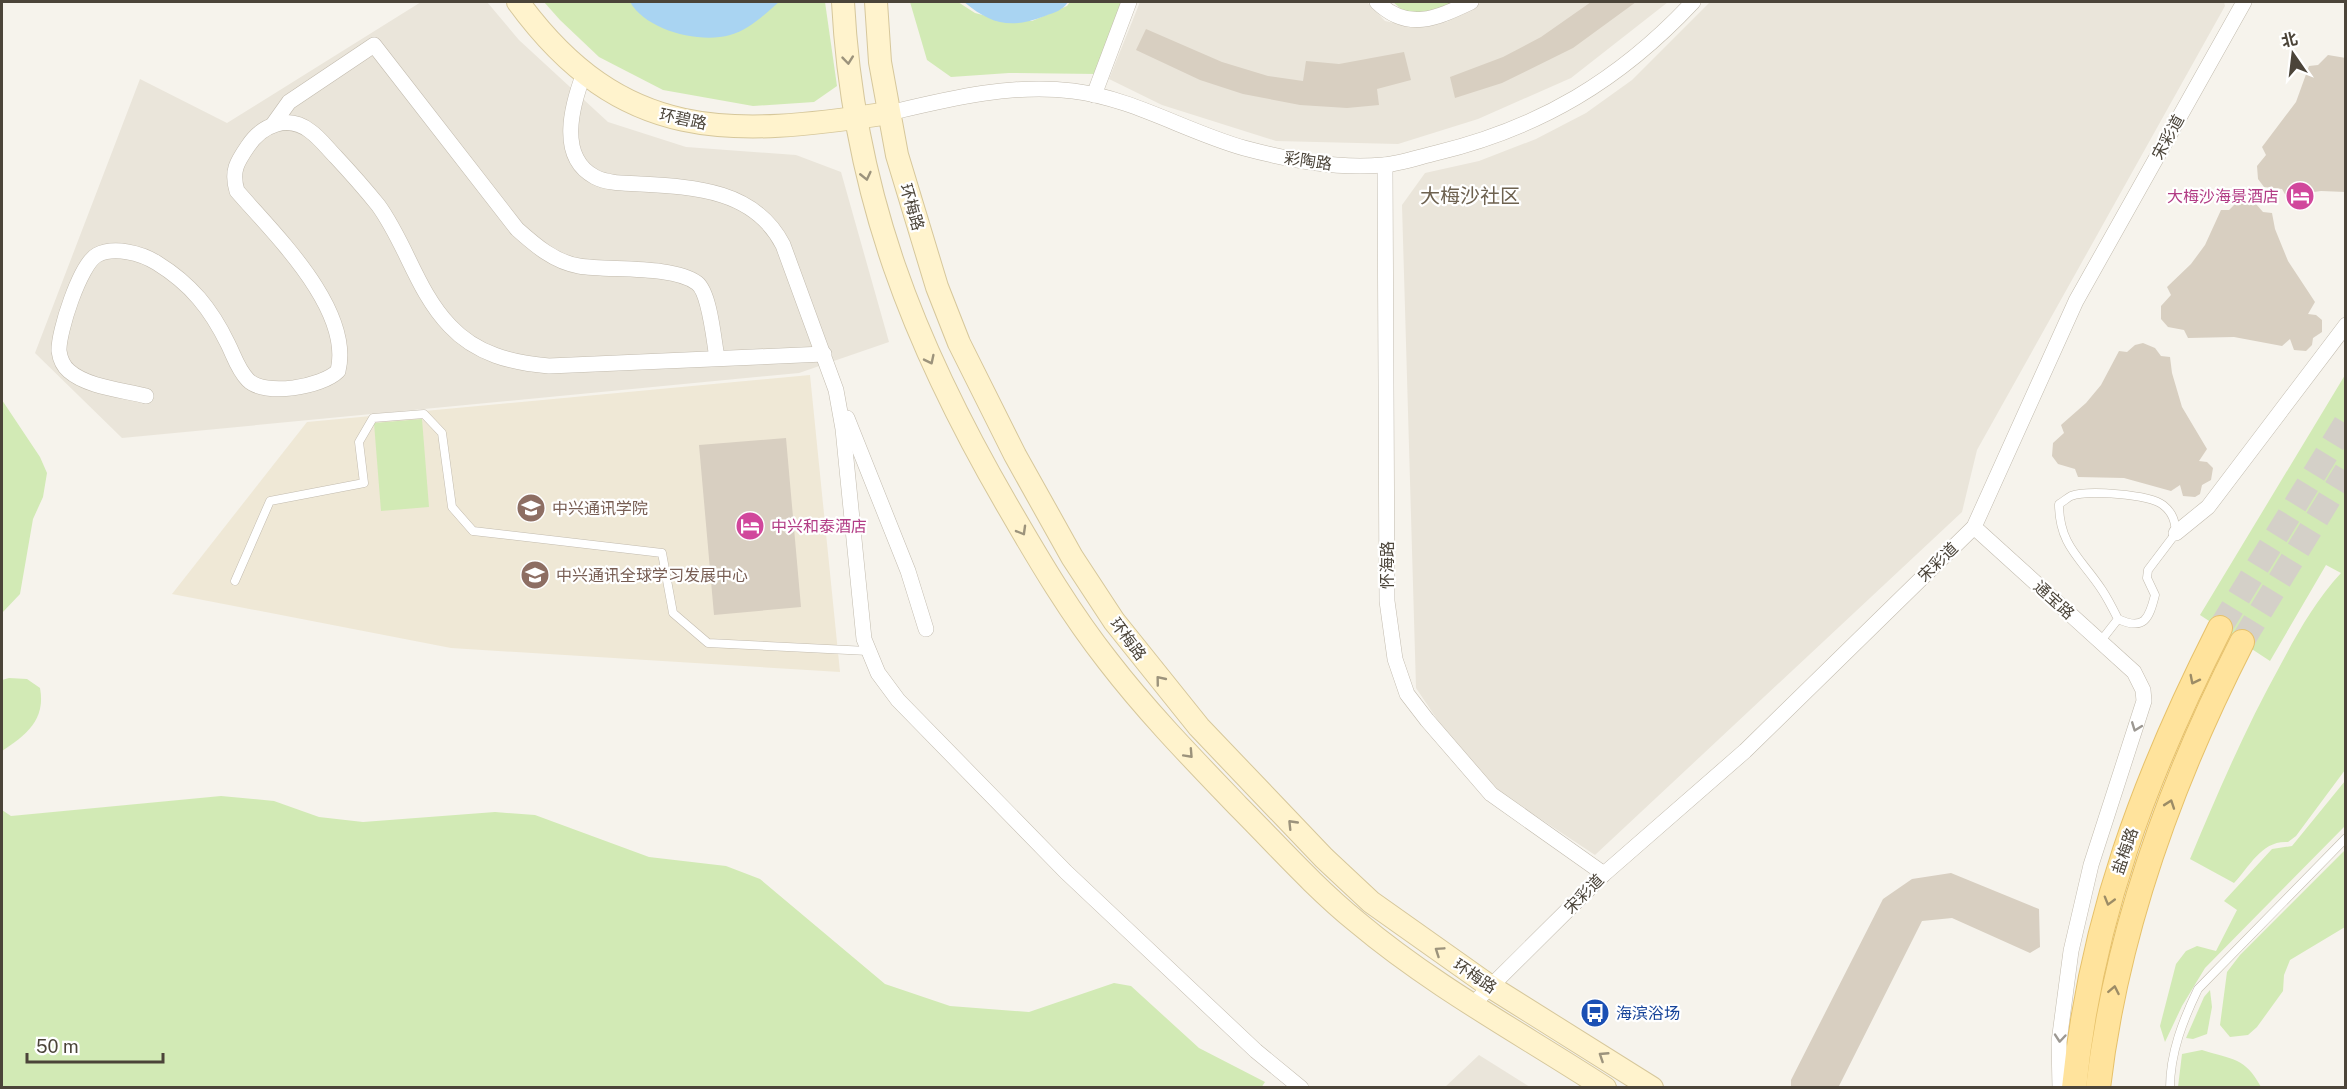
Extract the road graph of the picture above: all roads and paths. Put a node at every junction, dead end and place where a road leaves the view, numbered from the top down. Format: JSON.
{"nodes":[{"id":1,"x":518,"y":2,"type":"edge"},
{"id":2,"x":843,"y":2,"type":"edge"},
{"id":3,"x":876,"y":2,"type":"edge"},
{"id":4,"x":1129,"y":2,"type":"edge"},
{"id":5,"x":1377,"y":2,"type":"edge"},
{"id":6,"x":1471,"y":2,"type":"edge"},
{"id":7,"x":1693,"y":2,"type":"edge"},
{"id":8,"x":2244,"y":2,"type":"edge"},
{"id":9,"x":584,"y":73,"type":"junction"},
{"id":10,"x":1094,"y":95,"type":"junction"},
{"id":11,"x":889,"y":113,"type":"junction"},
{"id":12,"x":855,"y":118,"type":"junction"},
{"id":13,"x":274,"y":123,"type":"junction"},
{"id":14,"x":1385,"y":165,"type":"junction"},
{"id":15,"x":2346,"y":324,"type":"edge"},
{"id":16,"x":824,"y":354,"type":"junction"},
{"id":17,"x":717,"y":358,"type":"junction"},
{"id":18,"x":836,"y":390,"type":"junction"},
{"id":19,"x":146,"y":396,"type":"dead end"},
{"id":20,"x":1974,"y":527,"type":"junction"},
{"id":21,"x":2176,"y":533,"type":"junction"},
{"id":22,"x":235,"y":581,"type":"dead end"},
{"id":23,"x":2118,"y":619,"type":"junction"},
{"id":24,"x":2220,"y":628,"type":"tunnel mouth"},
{"id":25,"x":926,"y":629,"type":"dead end"},
{"id":26,"x":2100,"y":642,"type":"junction"},
{"id":27,"x":2242,"y":642,"type":"tunnel mouth"},
{"id":28,"x":868,"y":651,"type":"junction"},
{"id":29,"x":2346,"y":838,"type":"edge"},
{"id":30,"x":1604,"y":874,"type":"junction"},
{"id":31,"x":1491,"y":987,"type":"junction"},
{"id":32,"x":1473,"y":1004,"type":"junction"},
{"id":33,"x":1301,"y":1088,"type":"edge"},
{"id":34,"x":1605,"y":1088,"type":"edge"},
{"id":35,"x":1652,"y":1088,"type":"edge"},
{"id":36,"x":2060,"y":1088,"type":"edge"},
{"id":37,"x":2074,"y":1088,"type":"edge"},
{"id":38,"x":2098,"y":1088,"type":"edge"},
{"id":39,"x":2170,"y":1088,"type":"edge"}],
"edges":[{"from":1,"to":9,"type":"main road","name":"环碧路"},
{"from":2,"to":12,"type":"main road","name":"环梅路","one_way":true},
{"from":3,"to":11,"type":"main road","name":"环梅路"},
{"from":4,"to":10,"type":"street"},
{"from":5,"to":6,"type":"street"},
{"from":7,"to":14,"type":"street","name":"彩陶路"},
{"from":8,"to":20,"type":"street","name":"宋彩道"},
{"from":9,"to":12,"type":"main road","name":"环碧路"},
{"from":9,"to":16,"type":"street"},
{"from":10,"to":11,"type":"street","name":"彩陶路"},
{"from":10,"to":14,"type":"street","name":"彩陶路"},
{"from":11,"to":12,"type":"main road","name":"环碧路"},
{"from":31,"to":11,"type":"main road","name":"环梅路","one_way":true},
{"from":12,"to":32,"type":"main road","name":"环梅路","one_way":true},
{"from":13,"to":17,"type":"street"},
{"from":13,"to":17,"type":"street"},
{"from":13,"to":19,"type":"street"},
{"from":14,"to":30,"type":"street","name":"怀海路"},
{"from":15,"to":21,"type":"street"},
{"from":16,"to":17,"type":"street"},
{"from":16,"to":18,"type":"street"},
{"from":18,"to":25,"type":"street"},
{"from":18,"to":28,"type":"street"},
{"from":20,"to":26,"type":"street","name":"通宝路"},
{"from":20,"to":30,"type":"street","name":"宋彩道"},
{"from":21,"to":23,"type":"lane"},
{"from":21,"to":23,"type":"lane"},
{"from":22,"to":28,"type":"lane"},
{"from":23,"to":26,"type":"lane"},
{"from":24,"to":37,"type":"main road","name":"盐梅路","one_way":true},
{"from":26,"to":36,"type":"street","name":"通宝路","one_way":true},
{"from":38,"to":27,"type":"main road","name":"盐梅路","one_way":true},
{"from":28,"to":33,"type":"street"},
{"from":29,"to":39,"type":"lane"},
{"from":30,"to":31,"type":"street","name":"宋彩道"},
{"from":31,"to":32,"type":"street","name":"宋彩道"},
{"from":35,"to":31,"type":"main road","name":"环梅路","one_way":true},
{"from":32,"to":34,"type":"main road","name":"环梅路"}]}
